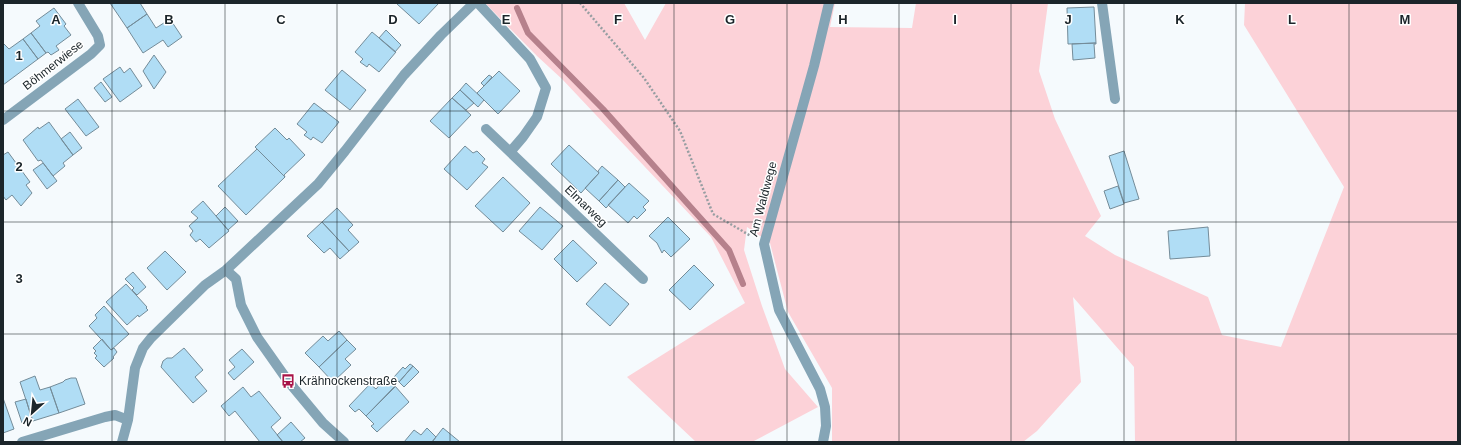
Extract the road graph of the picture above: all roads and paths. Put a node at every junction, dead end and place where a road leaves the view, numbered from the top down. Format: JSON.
{"nodes":[{"id":1,"x":78,"y":3,"type":"edge"},
{"id":2,"x":474,"y":3,"type":"edge"},
{"id":3,"x":478,"y":3,"type":"edge"},
{"id":4,"x":580,"y":3,"type":"edge"},
{"id":5,"x":829,"y":3,"type":"edge"},
{"id":6,"x":1102,"y":3,"type":"edge"},
{"id":7,"x":1115,"y":99,"type":"dead end"},
{"id":8,"x":3,"y":120,"type":"edge"},
{"id":9,"x":486,"y":129,"type":"dead end"},
{"id":10,"x":511,"y":151,"type":"junction"},
{"id":11,"x":764,"y":244,"type":"junction"},
{"id":12,"x":226,"y":270,"type":"junction"},
{"id":13,"x":644,"y":279,"type":"dead end"},
{"id":14,"x":128,"y":420,"type":"junction"},
{"id":15,"x":22,"y":442,"type":"edge"},
{"id":16,"x":122,"y":442,"type":"edge"},
{"id":17,"x":344,"y":442,"type":"edge"},
{"id":18,"x":822,"y":442,"type":"edge"}],
"edges":[{"from":1,"to":8,"type":"street","name":"Böhmerwiese"},
{"from":2,"to":12,"type":"street"},
{"from":3,"to":10,"type":"street"},
{"from":4,"to":11,"type":"path"},
{"from":5,"to":11,"type":"street","name":"Am Waldwege"},
{"from":6,"to":7,"type":"street"},
{"from":9,"to":10,"type":"street","name":"Elmarweg"},
{"from":10,"to":13,"type":"street","name":"Elmarweg"},
{"from":11,"to":18,"type":"street","name":"Am Waldwege"},
{"from":12,"to":14,"type":"street"},
{"from":12,"to":17,"type":"street"},
{"from":14,"to":15,"type":"street"},
{"from":14,"to":16,"type":"street"}]}
